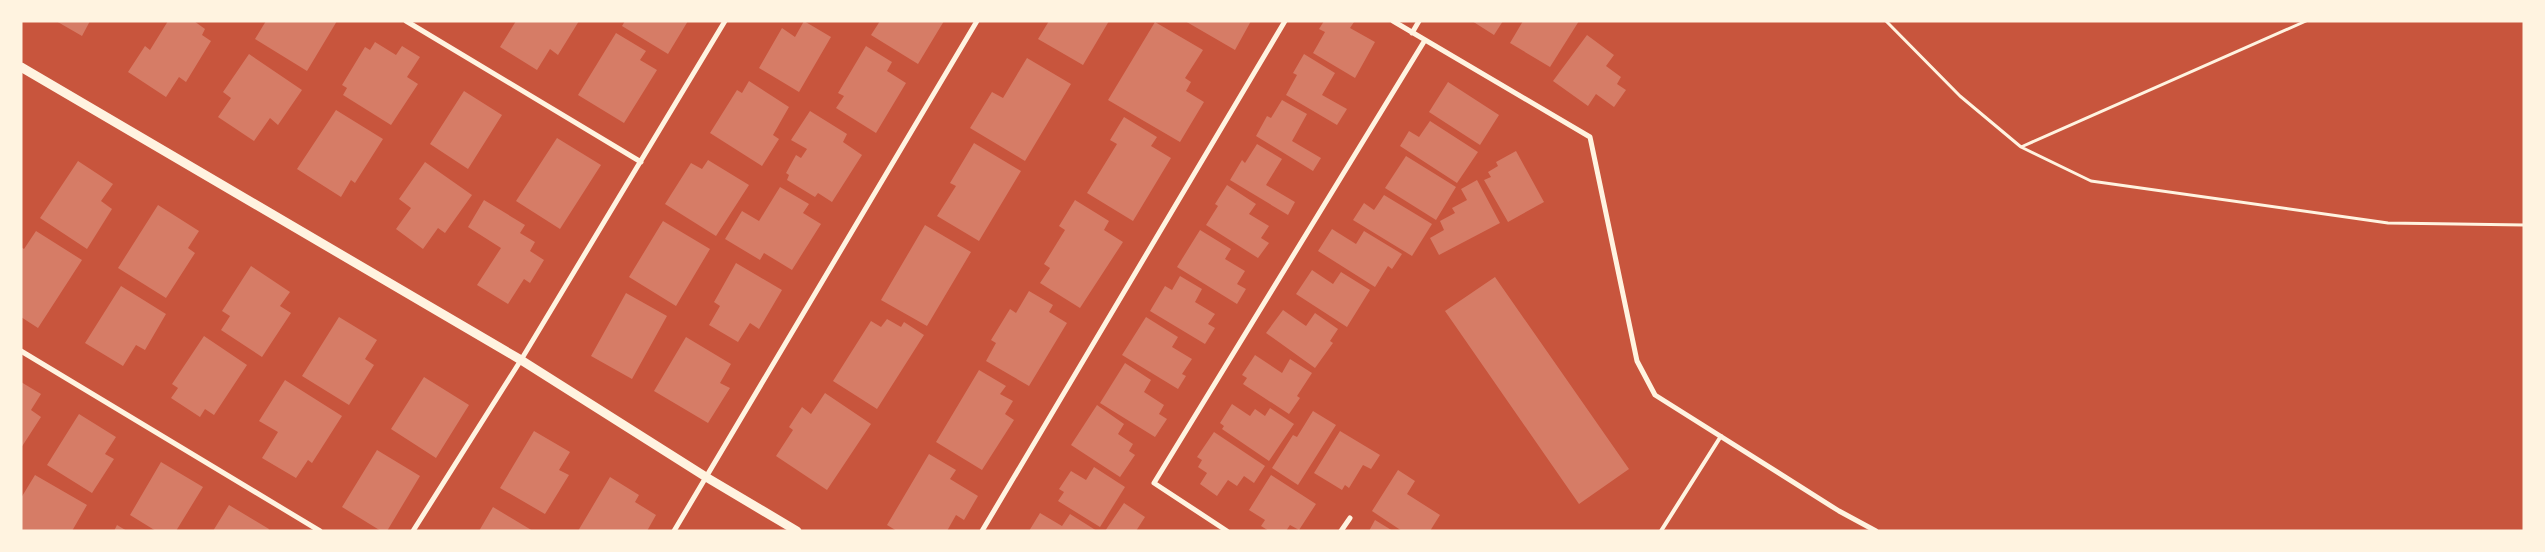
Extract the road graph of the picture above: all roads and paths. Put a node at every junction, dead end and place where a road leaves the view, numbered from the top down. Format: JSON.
{"nodes":[{"id":1,"x":406,"y":21,"type":"edge"},
{"id":2,"x":725,"y":21,"type":"edge"},
{"id":3,"x":977,"y":21,"type":"edge"},
{"id":4,"x":1286,"y":21,"type":"edge"},
{"id":5,"x":1393,"y":21,"type":"edge"},
{"id":6,"x":1419,"y":21,"type":"edge"},
{"id":7,"x":1886,"y":21,"type":"edge"},
{"id":8,"x":2306,"y":21,"type":"edge"},
{"id":9,"x":1412,"y":32,"type":"junction"},
{"id":10,"x":1425,"y":40,"type":"junction"},
{"id":11,"x":21,"y":67,"type":"edge"},
{"id":12,"x":2021,"y":146,"type":"junction"},
{"id":13,"x":641,"y":162,"type":"junction"},
{"id":14,"x":2524,"y":225,"type":"edge"},
{"id":15,"x":21,"y":351,"type":"edge"},
{"id":16,"x":521,"y":360,"type":"junction"},
{"id":17,"x":1720,"y":436,"type":"junction"},
{"id":18,"x":706,"y":477,"type":"junction"},
{"id":19,"x":1350,"y":518,"type":"dead end"},
{"id":20,"x":320,"y":531,"type":"edge"},
{"id":21,"x":413,"y":531,"type":"edge"},
{"id":22,"x":674,"y":531,"type":"edge"},
{"id":23,"x":797,"y":531,"type":"edge"},
{"id":24,"x":982,"y":531,"type":"edge"},
{"id":25,"x":1227,"y":531,"type":"edge"},
{"id":26,"x":1341,"y":531,"type":"edge"},
{"id":27,"x":1661,"y":531,"type":"edge"},
{"id":28,"x":1876,"y":531,"type":"edge"}],
"edges":[{"from":1,"to":13,"type":"street"},
{"from":2,"to":13,"type":"street"},
{"from":3,"to":18,"type":"street"},
{"from":4,"to":24,"type":"street"},
{"from":5,"to":9,"type":"street"},
{"from":6,"to":9,"type":"street"},
{"from":7,"to":12,"type":"path"},
{"from":8,"to":12,"type":"path"},
{"from":9,"to":10,"type":"street"},
{"from":10,"to":17,"type":"street"},
{"from":10,"to":25,"type":"street"},
{"from":11,"to":16,"type":"street"},
{"from":12,"to":14,"type":"path"},
{"from":13,"to":16,"type":"street"},
{"from":15,"to":20,"type":"street"},
{"from":16,"to":18,"type":"street"},
{"from":16,"to":21,"type":"street"},
{"from":17,"to":27,"type":"lane"},
{"from":17,"to":28,"type":"street"},
{"from":18,"to":22,"type":"street"},
{"from":18,"to":23,"type":"street"},
{"from":19,"to":26,"type":"street"}]}
